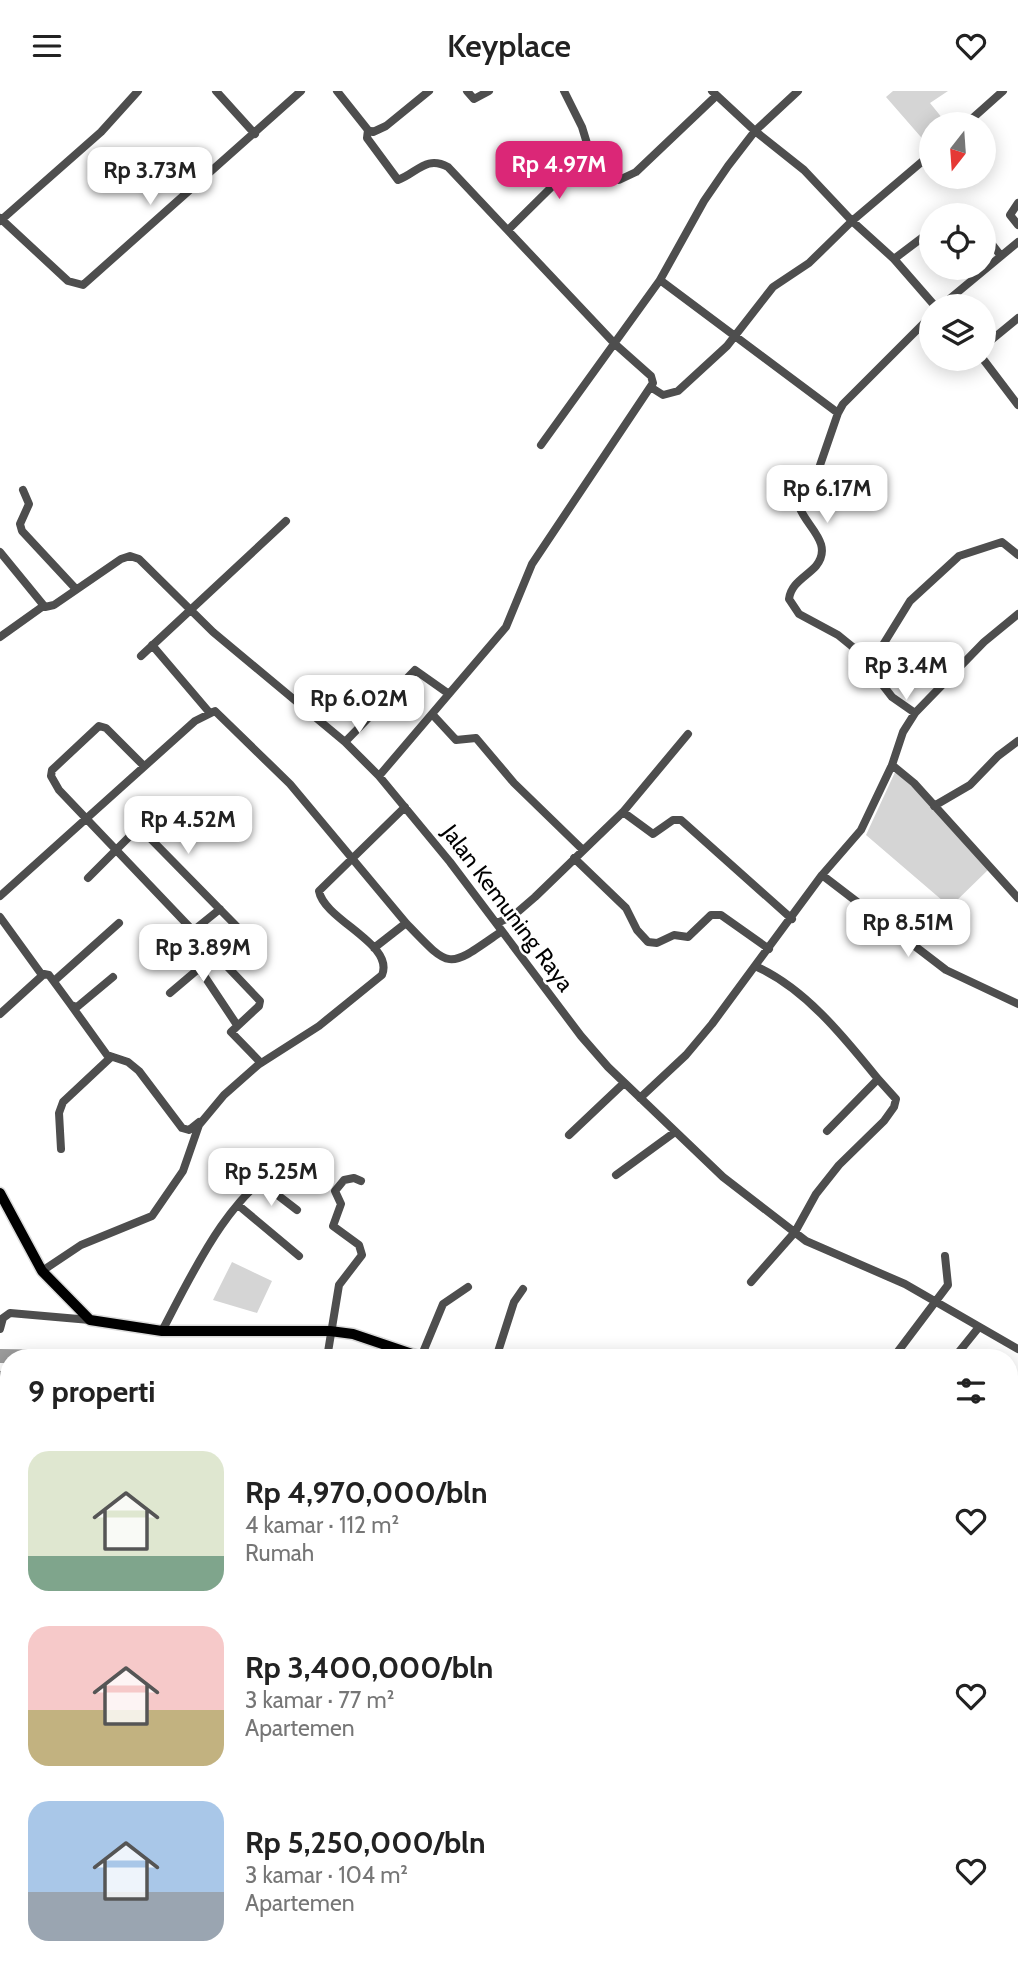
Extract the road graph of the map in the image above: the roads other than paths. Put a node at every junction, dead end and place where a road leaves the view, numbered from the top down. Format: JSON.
{"nodes":[{"id":1,"x":138,"y":91,"type":"edge"},
{"id":2,"x":216,"y":91,"type":"edge"},
{"id":3,"x":301,"y":91,"type":"edge"},
{"id":4,"x":337,"y":91,"type":"edge"},
{"id":5,"x":429,"y":91,"type":"edge"},
{"id":6,"x":467,"y":91,"type":"edge"},
{"id":7,"x":489,"y":91,"type":"edge"},
{"id":8,"x":564,"y":91,"type":"edge"},
{"id":9,"x":798,"y":91,"type":"edge"},
{"id":10,"x":1003,"y":91,"type":"edge"},
{"id":11,"x":714,"y":94,"type":"edge"},
{"id":12,"x":979,"y":112,"type":"edge"},
{"id":13,"x":368,"y":130,"type":"junction"},
{"id":14,"x":755,"y":131,"type":"junction"},
{"id":15,"x":255,"y":134,"type":"junction"},
{"id":16,"x":589,"y":150,"type":"junction"},
{"id":17,"x":919,"y":164,"type":"edge"},
{"id":18,"x":1018,"y":203,"type":"edge"},
{"id":19,"x":1,"y":220,"type":"edge"},
{"id":20,"x":852,"y":221,"type":"junction"},
{"id":21,"x":1018,"y":225,"type":"edge"},
{"id":22,"x":508,"y":230,"type":"junction"},
{"id":23,"x":919,"y":240,"type":"edge"},
{"id":24,"x":1018,"y":242,"type":"edge"},
{"id":25,"x":996,"y":250,"type":"edge"},
{"id":26,"x":1001,"y":256,"type":"junction"},
{"id":27,"x":894,"y":259,"type":"junction"},
{"id":28,"x":660,"y":280,"type":"junction"},
{"id":29,"x":925,"y":294,"type":"edge"},
{"id":30,"x":955,"y":294,"type":"edge"},
{"id":31,"x":1018,"y":318,"type":"edge"},
{"id":32,"x":919,"y":328,"type":"edge"},
{"id":33,"x":996,"y":335,"type":"edge"},
{"id":34,"x":735,"y":337,"type":"junction"},
{"id":35,"x":615,"y":344,"type":"junction"},
{"id":36,"x":992,"y":371,"type":"edge"},
{"id":37,"x":652,"y":388,"type":"junction"},
{"id":38,"x":1018,"y":405,"type":"edge"},
{"id":39,"x":838,"y":413,"type":"junction"},
{"id":40,"x":541,"y":445,"type":"dead end"},
{"id":41,"x":23,"y":490,"type":"dead end"},
{"id":42,"x":286,"y":521,"type":"dead end"},
{"id":43,"x":0,"y":552,"type":"edge"},
{"id":44,"x":1018,"y":555,"type":"edge"},
{"id":45,"x":75,"y":588,"type":"junction"},
{"id":46,"x":42,"y":607,"type":"junction"},
{"id":47,"x":190,"y":610,"type":"junction"},
{"id":48,"x":1018,"y":614,"type":"edge"},
{"id":49,"x":0,"y":637,"type":"edge"},
{"id":50,"x":152,"y":645,"type":"junction"},
{"id":51,"x":141,"y":656,"type":"dead end"},
{"id":52,"x":867,"y":663,"type":"junction"},
{"id":53,"x":449,"y":694,"type":"junction"},
{"id":54,"x":209,"y":712,"type":"junction"},
{"id":55,"x":915,"y":713,"type":"junction"},
{"id":56,"x":432,"y":714,"type":"junction"},
{"id":57,"x":688,"y":734,"type":"dead end"},
{"id":58,"x":1018,"y":741,"type":"edge"},
{"id":59,"x":345,"y":742,"type":"junction"},
{"id":60,"x":891,"y":765,"type":"junction"},
{"id":61,"x":144,"y":766,"type":"junction"},
{"id":62,"x":379,"y":776,"type":"junction"},
{"id":63,"x":934,"y":806,"type":"junction"},
{"id":64,"x":405,"y":807,"type":"junction"},
{"id":65,"x":623,"y":812,"type":"junction"},
{"id":66,"x":88,"y":820,"type":"junction"},
{"id":67,"x":117,"y":849,"type":"junction"},
{"id":68,"x":583,"y":850,"type":"junction"},
{"id":69,"x":574,"y":858,"type":"junction"},
{"id":70,"x":353,"y":860,"type":"junction"},
{"id":71,"x":822,"y":875,"type":"junction"},
{"id":72,"x":88,"y":878,"type":"dead end"},
{"id":73,"x":0,"y":896,"type":"edge"},
{"id":74,"x":1018,"y":898,"type":"edge"},
{"id":75,"x":220,"y":909,"type":"junction"},
{"id":76,"x":0,"y":917,"type":"edge"},
{"id":77,"x":792,"y":919,"type":"junction"},
{"id":78,"x":119,"y":923,"type":"dead end"},
{"id":79,"x":405,"y":923,"type":"junction"},
{"id":80,"x":499,"y":927,"type":"junction"},
{"id":81,"x":194,"y":930,"type":"junction"},
{"id":82,"x":374,"y":948,"type":"junction"},
{"id":83,"x":769,"y":949,"type":"junction"},
{"id":84,"x":216,"y":954,"type":"junction"},
{"id":85,"x":755,"y":966,"type":"junction"},
{"id":86,"x":228,"y":967,"type":"junction"},
{"id":87,"x":200,"y":968,"type":"junction"},
{"id":88,"x":41,"y":975,"type":"junction"},
{"id":89,"x":113,"y":977,"type":"dead end"},
{"id":90,"x":54,"y":981,"type":"junction"},
{"id":91,"x":170,"y":993,"type":"dead end"},
{"id":92,"x":1018,"y":1004,"type":"edge"},
{"id":93,"x":71,"y":1005,"type":"junction"},
{"id":94,"x":0,"y":1014,"type":"edge"},
{"id":95,"x":237,"y":1025,"type":"junction"},
{"id":96,"x":110,"y":1058,"type":"junction"},
{"id":97,"x":261,"y":1063,"type":"junction"},
{"id":98,"x":878,"y":1079,"type":"junction"},
{"id":99,"x":624,"y":1083,"type":"junction"},
{"id":100,"x":640,"y":1098,"type":"junction"},
{"id":101,"x":204,"y":1118,"type":"junction"},
{"id":102,"x":827,"y":1131,"type":"dead end"},
{"id":103,"x":675,"y":1132,"type":"junction"},
{"id":104,"x":569,"y":1135,"type":"dead end"},
{"id":105,"x":61,"y":1149,"type":"dead end"},
{"id":106,"x":308,"y":1175,"type":"dead end"},
{"id":107,"x":616,"y":1175,"type":"dead end"},
{"id":108,"x":362,"y":1181,"type":"dead end"},
{"id":109,"x":262,"y":1183,"type":"junction"},
{"id":110,"x":0,"y":1193,"type":"edge"},
{"id":111,"x":238,"y":1205,"type":"junction"},
{"id":112,"x":297,"y":1210,"type":"dead end"},
{"id":113,"x":795,"y":1233,"type":"junction"},
{"id":114,"x":299,"y":1256,"type":"dead end"},
{"id":115,"x":945,"y":1256,"type":"dead end"},
{"id":116,"x":42,"y":1271,"type":"junction"},
{"id":117,"x":751,"y":1282,"type":"dead end"},
{"id":118,"x":468,"y":1287,"type":"dead end"},
{"id":119,"x":523,"y":1289,"type":"dead end"},
{"id":120,"x":935,"y":1301,"type":"junction"},
{"id":121,"x":90,"y":1320,"type":"junction"},
{"id":122,"x":979,"y":1327,"type":"junction"},
{"id":123,"x":0,"y":1329,"type":"edge"},
{"id":124,"x":162,"y":1331,"type":"junction"},
{"id":125,"x":329,"y":1335,"type":"junction"},
{"id":126,"x":328,"y":1349,"type":"edge"},
{"id":127,"x":399,"y":1349,"type":"edge"},
{"id":128,"x":426,"y":1349,"type":"edge"},
{"id":129,"x":499,"y":1349,"type":"edge"},
{"id":130,"x":900,"y":1349,"type":"edge"},
{"id":131,"x":961,"y":1349,"type":"edge"},
{"id":132,"x":1018,"y":1349,"type":"edge"}],
"edges":[{"from":1,"to":19,"type":"street"},
{"from":2,"to":15,"type":"street"},
{"from":3,"to":15,"type":"street"},
{"from":4,"to":13,"type":"street"},
{"from":5,"to":13,"type":"street"},
{"from":6,"to":7,"type":"street"},
{"from":8,"to":16,"type":"street"},
{"from":9,"to":14,"type":"street"},
{"from":10,"to":12,"type":"street"},
{"from":11,"to":14,"type":"street"},
{"from":11,"to":16,"type":"street"},
{"from":13,"to":22,"type":"street"},
{"from":14,"to":20,"type":"street"},
{"from":14,"to":28,"type":"street"},
{"from":15,"to":19,"type":"street"},
{"from":16,"to":22,"type":"street"},
{"from":17,"to":20,"type":"street"},
{"from":18,"to":21,"type":"street"},
{"from":20,"to":27,"type":"street"},
{"from":20,"to":34,"type":"street"},
{"from":22,"to":35,"type":"street"},
{"from":23,"to":27,"type":"street"},
{"from":24,"to":26,"type":"street"},
{"from":25,"to":26,"type":"street"},
{"from":26,"to":30,"type":"street"},
{"from":27,"to":29,"type":"street"},
{"from":28,"to":34,"type":"street"},
{"from":28,"to":35,"type":"street"},
{"from":31,"to":33,"type":"street"},
{"from":32,"to":39,"type":"street"},
{"from":34,"to":37,"type":"street"},
{"from":34,"to":39,"type":"street"},
{"from":35,"to":37,"type":"street"},
{"from":35,"to":40,"type":"street"},
{"from":36,"to":38,"type":"street"},
{"from":37,"to":53,"type":"street"},
{"from":39,"to":52,"type":"street"},
{"from":41,"to":45,"type":"street"},
{"from":42,"to":47,"type":"street"},
{"from":43,"to":46,"type":"street"},
{"from":44,"to":52,"type":"street"},
{"from":45,"to":46,"type":"street","name":"Jalan Kemuning Raya"},
{"from":45,"to":47,"type":"street","name":"Jalan Kemuning Raya"},
{"from":46,"to":49,"type":"street","name":"Jalan Kemuning Raya"},
{"from":47,"to":50,"type":"street"},
{"from":47,"to":59,"type":"street","name":"Jalan Kemuning Raya"},
{"from":48,"to":55,"type":"street"},
{"from":50,"to":51,"type":"street"},
{"from":50,"to":54,"type":"street"},
{"from":52,"to":55,"type":"street"},
{"from":53,"to":56,"type":"street"},
{"from":53,"to":59,"type":"street"},
{"from":54,"to":61,"type":"street"},
{"from":54,"to":70,"type":"street"},
{"from":55,"to":60,"type":"street"},
{"from":56,"to":62,"type":"street"},
{"from":56,"to":68,"type":"street"},
{"from":57,"to":65,"type":"street"},
{"from":58,"to":63,"type":"street"},
{"from":59,"to":62,"type":"street","name":"Jalan Kemuning Raya"},
{"from":60,"to":63,"type":"street"},
{"from":60,"to":71,"type":"street"},
{"from":61,"to":66,"type":"street"},
{"from":61,"to":66,"type":"street"},
{"from":62,"to":64,"type":"street","name":"Jalan Kemuning Raya"},
{"from":63,"to":74,"type":"street"},
{"from":64,"to":70,"type":"street"},
{"from":64,"to":80,"type":"street","name":"Jalan Kemuning Raya"},
{"from":65,"to":68,"type":"street"},
{"from":65,"to":77,"type":"street"},
{"from":66,"to":67,"type":"street"},
{"from":66,"to":73,"type":"street"},
{"from":67,"to":72,"type":"street"},
{"from":67,"to":75,"type":"street"},
{"from":67,"to":81,"type":"street"},
{"from":68,"to":69,"type":"street"},
{"from":69,"to":80,"type":"street"},
{"from":69,"to":83,"type":"street"},
{"from":70,"to":79,"type":"street"},
{"from":70,"to":82,"type":"street"},
{"from":71,"to":77,"type":"street"},
{"from":71,"to":92,"type":"street"},
{"from":75,"to":81,"type":"street"},
{"from":75,"to":86,"type":"street"},
{"from":76,"to":88,"type":"street"},
{"from":77,"to":83,"type":"street"},
{"from":78,"to":90,"type":"street"},
{"from":79,"to":80,"type":"street"},
{"from":79,"to":82,"type":"street"},
{"from":80,"to":99,"type":"street","name":"Jalan Kemuning Raya"},
{"from":81,"to":84,"type":"street"},
{"from":82,"to":97,"type":"street"},
{"from":83,"to":85,"type":"street"},
{"from":84,"to":86,"type":"street"},
{"from":84,"to":87,"type":"street"},
{"from":85,"to":98,"type":"street"},
{"from":85,"to":100,"type":"street"},
{"from":86,"to":95,"type":"street"},
{"from":87,"to":91,"type":"street"},
{"from":87,"to":95,"type":"street"},
{"from":88,"to":90,"type":"street"},
{"from":88,"to":94,"type":"street"},
{"from":89,"to":93,"type":"street"},
{"from":90,"to":93,"type":"street"},
{"from":93,"to":96,"type":"street"},
{"from":95,"to":97,"type":"street"},
{"from":96,"to":101,"type":"street"},
{"from":96,"to":105,"type":"street"},
{"from":97,"to":101,"type":"street"},
{"from":98,"to":102,"type":"street"},
{"from":98,"to":113,"type":"street"},
{"from":99,"to":100,"type":"street","name":"Jalan Kemuning Raya"},
{"from":99,"to":104,"type":"street"},
{"from":100,"to":103,"type":"street","name":"Jalan Kemuning Raya"},
{"from":101,"to":116,"type":"street"},
{"from":103,"to":107,"type":"street"},
{"from":103,"to":113,"type":"street","name":"Jalan Kemuning Raya"},
{"from":106,"to":109,"type":"street"},
{"from":108,"to":125,"type":"street"},
{"from":109,"to":111,"type":"street"},
{"from":109,"to":112,"type":"street"},
{"from":110,"to":116,"type":"main road"},
{"from":111,"to":114,"type":"street"},
{"from":111,"to":124,"type":"street"},
{"from":113,"to":117,"type":"street"},
{"from":113,"to":120,"type":"street","name":"Jalan Kemuning Raya"},
{"from":115,"to":120,"type":"street"},
{"from":116,"to":121,"type":"main road"},
{"from":118,"to":128,"type":"street"},
{"from":119,"to":129,"type":"street"},
{"from":120,"to":122,"type":"street","name":"Jalan Kemuning Raya"},
{"from":120,"to":130,"type":"street"},
{"from":121,"to":123,"type":"street"},
{"from":121,"to":124,"type":"main road"},
{"from":122,"to":131,"type":"street"},
{"from":122,"to":132,"type":"street","name":"Jalan Kemuning Raya"},
{"from":124,"to":125,"type":"main road"},
{"from":125,"to":126,"type":"street"},
{"from":125,"to":127,"type":"main road"}]}
